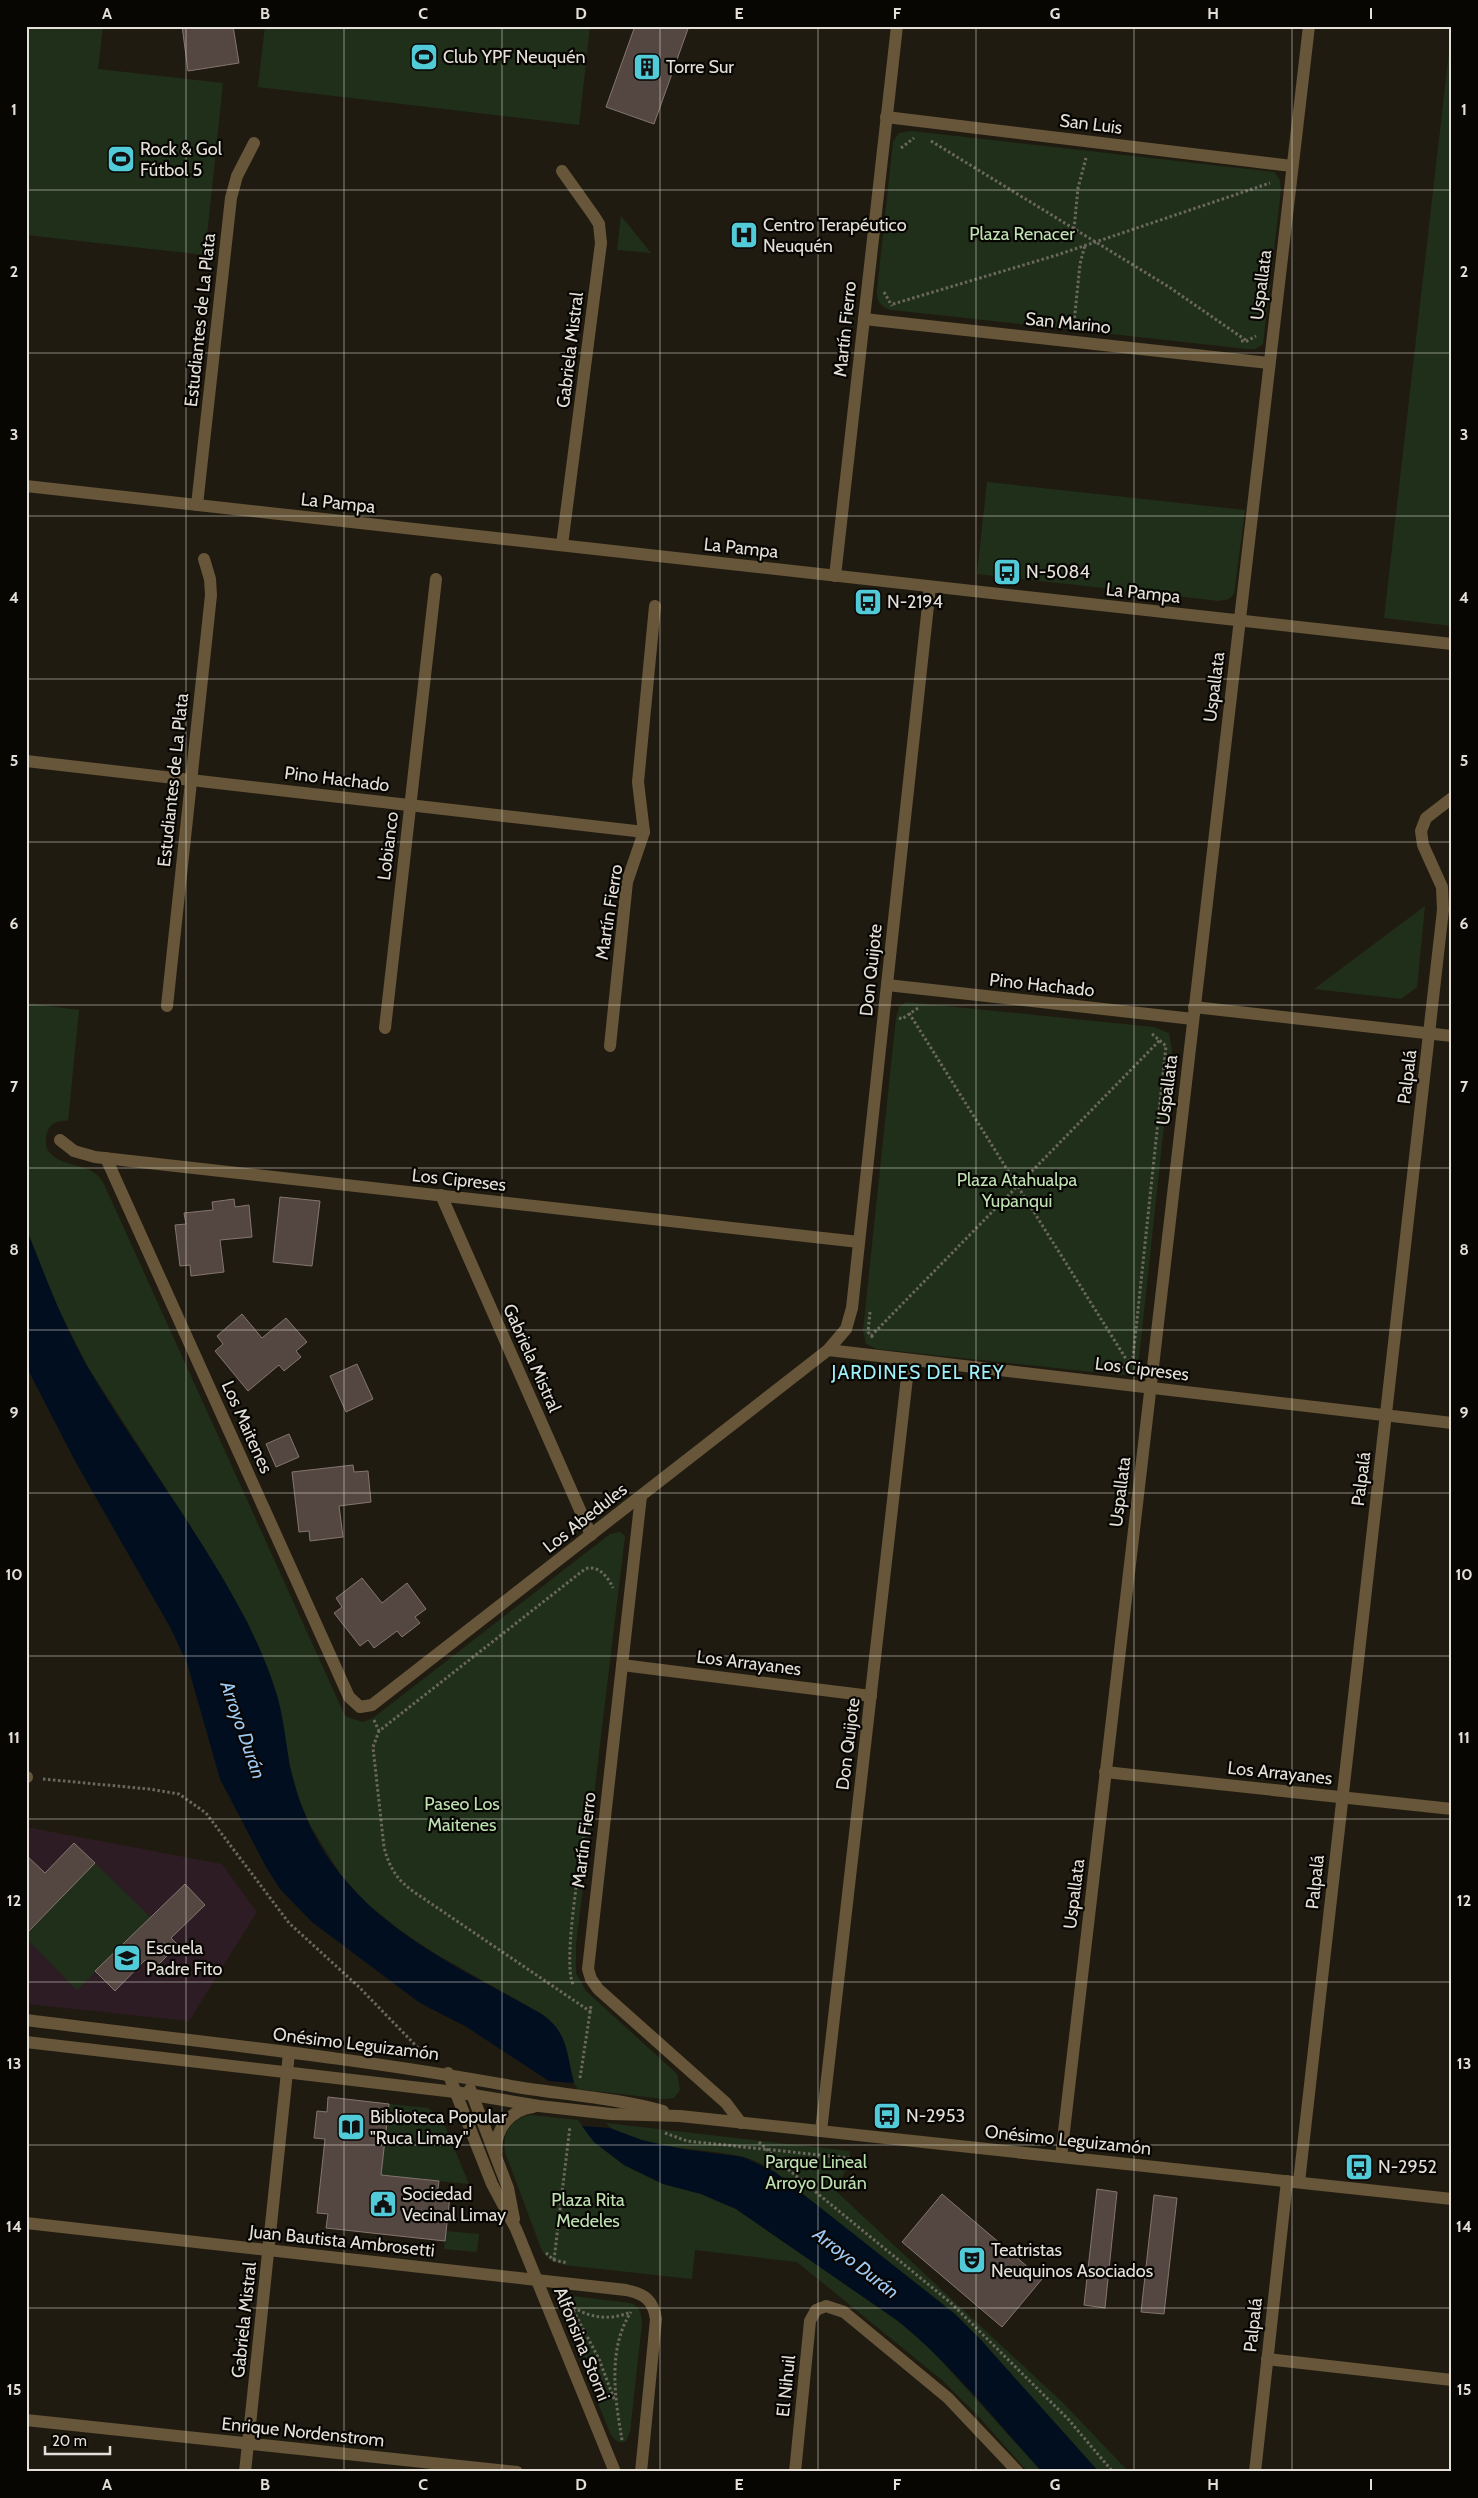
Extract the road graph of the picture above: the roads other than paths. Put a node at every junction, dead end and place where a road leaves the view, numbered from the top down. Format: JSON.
{"nodes":[{"id":1,"x":897,"y":26,"type":"edge"},
{"id":2,"x":1309,"y":26,"type":"edge"},
{"id":3,"x":886,"y":118,"type":"junction"},
{"id":4,"x":254,"y":143,"type":"dead end"},
{"id":5,"x":1292,"y":166,"type":"junction"},
{"id":6,"x":562,"y":171,"type":"dead end"},
{"id":7,"x":864,"y":319,"type":"junction"},
{"id":8,"x":1269,"y":363,"type":"junction"},
{"id":9,"x":26,"y":486,"type":"edge"},
{"id":10,"x":197,"y":505,"type":"junction"},
{"id":11,"x":562,"y":546,"type":"junction"},
{"id":12,"x":204,"y":560,"type":"dead end"},
{"id":13,"x":835,"y":576,"type":"junction"},
{"id":14,"x":436,"y":579,"type":"dead end"},
{"id":15,"x":930,"y":587,"type":"junction"},
{"id":16,"x":655,"y":606,"type":"dead end"},
{"id":17,"x":1239,"y":621,"type":"junction"},
{"id":18,"x":1452,"y":644,"type":"edge"},
{"id":19,"x":26,"y":761,"type":"edge"},
{"id":20,"x":191,"y":780,"type":"junction"},
{"id":21,"x":1452,"y":798,"type":"edge"},
{"id":22,"x":410,"y":805,"type":"junction"},
{"id":23,"x":644,"y":832,"type":"junction"},
{"id":24,"x":887,"y":986,"type":"junction"},
{"id":25,"x":167,"y":1006,"type":"dead end"},
{"id":26,"x":1194,"y":1013,"type":"junction"},
{"id":27,"x":385,"y":1028,"type":"dead end"},
{"id":28,"x":1430,"y":1033,"type":"junction"},
{"id":29,"x":1452,"y":1036,"type":"edge"},
{"id":30,"x":610,"y":1046,"type":"dead end"},
{"id":31,"x":60,"y":1140,"type":"dead end"},
{"id":32,"x":106,"y":1158,"type":"junction"},
{"id":33,"x":441,"y":1195,"type":"junction"},
{"id":34,"x":859,"y":1242,"type":"junction"},
{"id":35,"x":828,"y":1350,"type":"junction"},
{"id":36,"x":909,"y":1360,"type":"junction"},
{"id":37,"x":1150,"y":1388,"type":"junction"},
{"id":38,"x":1386,"y":1416,"type":"junction"},
{"id":39,"x":1452,"y":1423,"type":"edge"},
{"id":40,"x":641,"y":1496,"type":"junction"},
{"id":41,"x":591,"y":1535,"type":"junction"},
{"id":42,"x":622,"y":1665,"type":"junction"},
{"id":43,"x":871,"y":1696,"type":"junction"},
{"id":44,"x":360,"y":1707,"type":"joint"},
{"id":45,"x":1106,"y":1772,"type":"junction"},
{"id":46,"x":1342,"y":1797,"type":"junction"},
{"id":47,"x":1452,"y":1809,"type":"edge"},
{"id":48,"x":26,"y":2020,"type":"edge"},
{"id":49,"x":26,"y":2042,"type":"edge"},
{"id":50,"x":289,"y":2053,"type":"junction"},
{"id":51,"x":287,"y":2072,"type":"junction"},
{"id":52,"x":448,"y":2073,"type":"junction"},
{"id":53,"x":465,"y":2076,"type":"junction"},
{"id":54,"x":456,"y":2092,"type":"junction"},
{"id":55,"x":472,"y":2095,"type":"junction"},
{"id":56,"x":539,"y":2106,"type":"junction"},
{"id":57,"x":680,"y":2116,"type":"junction"},
{"id":58,"x":741,"y":2123,"type":"junction"},
{"id":59,"x":820,"y":2132,"type":"junction"},
{"id":60,"x":496,"y":2157,"type":"junction"},
{"id":61,"x":1061,"y":2157,"type":"junction"},
{"id":62,"x":1293,"y":2182,"type":"junction"},
{"id":63,"x":1452,"y":2198,"type":"edge"},
{"id":64,"x":26,"y":2223,"type":"edge"},
{"id":65,"x":516,"y":2229,"type":"junction"},
{"id":66,"x":268,"y":2250,"type":"junction"},
{"id":67,"x":536,"y":2280,"type":"junction"},
{"id":68,"x":1267,"y":2359,"type":"junction"},
{"id":69,"x":1452,"y":2380,"type":"edge"},
{"id":70,"x":26,"y":2420,"type":"edge"},
{"id":71,"x":248,"y":2444,"type":"junction"},
{"id":72,"x":246,"y":2472,"type":"edge"},
{"id":73,"x":517,"y":2472,"type":"edge"},
{"id":74,"x":616,"y":2472,"type":"edge"},
{"id":75,"x":640,"y":2472,"type":"edge"},
{"id":76,"x":795,"y":2472,"type":"edge"},
{"id":77,"x":1018,"y":2472,"type":"edge"},
{"id":78,"x":1255,"y":2472,"type":"edge"}],
"edges":[{"from":1,"to":3,"type":"street","name":"Martín Fierro"},
{"from":2,"to":5,"type":"street","name":"Uspallata"},
{"from":3,"to":5,"type":"street","name":"San Luis"},
{"from":3,"to":7,"type":"street","name":"Martín Fierro"},
{"from":4,"to":10,"type":"street","name":"Estudiantes de La Plata"},
{"from":5,"to":8,"type":"street","name":"Uspallata"},
{"from":6,"to":11,"type":"street","name":"Gabriela Mistral"},
{"from":7,"to":8,"type":"street","name":"San Marino"},
{"from":7,"to":13,"type":"street","name":"Martín Fierro"},
{"from":8,"to":17,"type":"street","name":"Uspallata"},
{"from":9,"to":10,"type":"street","name":"La Pampa"},
{"from":10,"to":11,"type":"street","name":"La Pampa"},
{"from":11,"to":13,"type":"street","name":"La Pampa"},
{"from":12,"to":20,"type":"street","name":"Estudiantes de La Plata"},
{"from":13,"to":15,"type":"street","name":"La Pampa"},
{"from":14,"to":22,"type":"street","name":"Lobianco"},
{"from":15,"to":17,"type":"street","name":"La Pampa"},
{"from":15,"to":24,"type":"street","name":"Don Quijote"},
{"from":16,"to":23,"type":"street","name":"Martín Fierro"},
{"from":17,"to":18,"type":"street","name":"La Pampa"},
{"from":17,"to":26,"type":"street","name":"Uspallata"},
{"from":19,"to":20,"type":"street","name":"Pino Hachado"},
{"from":20,"to":22,"type":"street","name":"Pino Hachado"},
{"from":20,"to":25,"type":"street","name":"Estudiantes de La Plata"},
{"from":21,"to":28,"type":"street","name":"Palpalá"},
{"from":22,"to":23,"type":"street","name":"Pino Hachado"},
{"from":22,"to":27,"type":"street","name":"Lobianco"},
{"from":23,"to":30,"type":"street","name":"Martín Fierro"},
{"from":24,"to":26,"type":"street","name":"Pino Hachado"},
{"from":24,"to":34,"type":"street","name":"Don Quijote"},
{"from":26,"to":28,"type":"street","name":"Pino Hachado"},
{"from":26,"to":37,"type":"street","name":"Uspallata"},
{"from":28,"to":29,"type":"street","name":"Pino Hachado"},
{"from":28,"to":38,"type":"street","name":"Palpalá"},
{"from":31,"to":32,"type":"street","name":"Los Cipreses"},
{"from":32,"to":33,"type":"street","name":"Los Cipreses"},
{"from":32,"to":44,"type":"street","name":"Los Maitenes"},
{"from":33,"to":34,"type":"street","name":"Los Cipreses"},
{"from":33,"to":41,"type":"street","name":"Gabriela Mistral"},
{"from":34,"to":35,"type":"street","name":"Don Quijote"},
{"from":35,"to":36,"type":"street","name":"Los Cipreses"},
{"from":35,"to":40,"type":"street","name":"Los Abedules"},
{"from":36,"to":37,"type":"street","name":"Los Cipreses"},
{"from":36,"to":43,"type":"street","name":"Don Quijote"},
{"from":37,"to":38,"type":"street","name":"Los Cipreses"},
{"from":37,"to":45,"type":"street","name":"Uspallata"},
{"from":38,"to":39,"type":"street","name":"Los Cipreses"},
{"from":38,"to":46,"type":"street","name":"Palpalá"},
{"from":40,"to":41,"type":"street","name":"Los Abedules"},
{"from":40,"to":42,"type":"street","name":"Martín Fierro"},
{"from":41,"to":44,"type":"street","name":"Los Abedules"},
{"from":42,"to":43,"type":"street","name":"Los Arrayanes"},
{"from":42,"to":58,"type":"street","name":"Martín Fierro"},
{"from":43,"to":59,"type":"street","name":"Don Quijote"},
{"from":45,"to":46,"type":"street","name":"Los Arrayanes"},
{"from":45,"to":61,"type":"street","name":"Uspallata"},
{"from":46,"to":47,"type":"street","name":"Los Arrayanes"},
{"from":46,"to":62,"type":"street","name":"Palpalá"},
{"from":48,"to":50,"type":"street","name":"Onésimo Leguizamón"},
{"from":49,"to":51,"type":"street","name":"Onésimo Leguizamón"},
{"from":50,"to":51,"type":"street","name":"Gabriela Mistral"},
{"from":50,"to":52,"type":"street","name":"Onésimo Leguizamón"},
{"from":51,"to":54,"type":"street","name":"Onésimo Leguizamón"},
{"from":51,"to":66,"type":"street","name":"Gabriela Mistral"},
{"from":52,"to":53,"type":"street","name":"Onésimo Leguizamón"},
{"from":52,"to":54,"type":"street","name":"Alfonsina Storni"},
{"from":53,"to":55,"type":"street","name":"Alfonsina Storni"},
{"from":53,"to":57,"type":"street","name":"Onésimo Leguizamón"},
{"from":54,"to":55,"type":"street","name":"Onésimo Leguizamón"},
{"from":54,"to":65,"type":"street","name":"Alfonsina Storni"},
{"from":55,"to":56,"type":"street","name":"Onésimo Leguizamón"},
{"from":55,"to":60,"type":"street","name":"Alfonsina Storni"},
{"from":56,"to":57,"type":"street","name":"Onésimo Leguizamón"},
{"from":56,"to":60,"type":"street"},
{"from":57,"to":58,"type":"street","name":"Onésimo Leguizamón"},
{"from":58,"to":59,"type":"street","name":"Onésimo Leguizamón"},
{"from":59,"to":61,"type":"street","name":"Onésimo Leguizamón"},
{"from":60,"to":65,"type":"street","name":"Alfonsina Storni"},
{"from":61,"to":62,"type":"street","name":"Onésimo Leguizamón"},
{"from":62,"to":63,"type":"street","name":"Onésimo Leguizamón"},
{"from":62,"to":68,"type":"street","name":"Palpalá"},
{"from":64,"to":66,"type":"street","name":"Juan Bautista Ambrosetti"},
{"from":65,"to":67,"type":"street","name":"Alfonsina Storni"},
{"from":66,"to":67,"type":"street","name":"Juan Bautista Ambrosetti"},
{"from":66,"to":71,"type":"street","name":"Gabriela Mistral"},
{"from":67,"to":74,"type":"street","name":"Alfonsina Storni"},
{"from":67,"to":75,"type":"street","name":"Juan Bautista Ambrosetti"},
{"from":68,"to":69,"type":"street"},
{"from":68,"to":78,"type":"street","name":"Palpalá"},
{"from":70,"to":71,"type":"street","name":"Enrique Nordenstrom"},
{"from":71,"to":72,"type":"street","name":"Gabriela Mistral"},
{"from":71,"to":73,"type":"street","name":"Enrique Nordenstrom"},
{"from":76,"to":77,"type":"street","name":"El Nihuil"}]}
